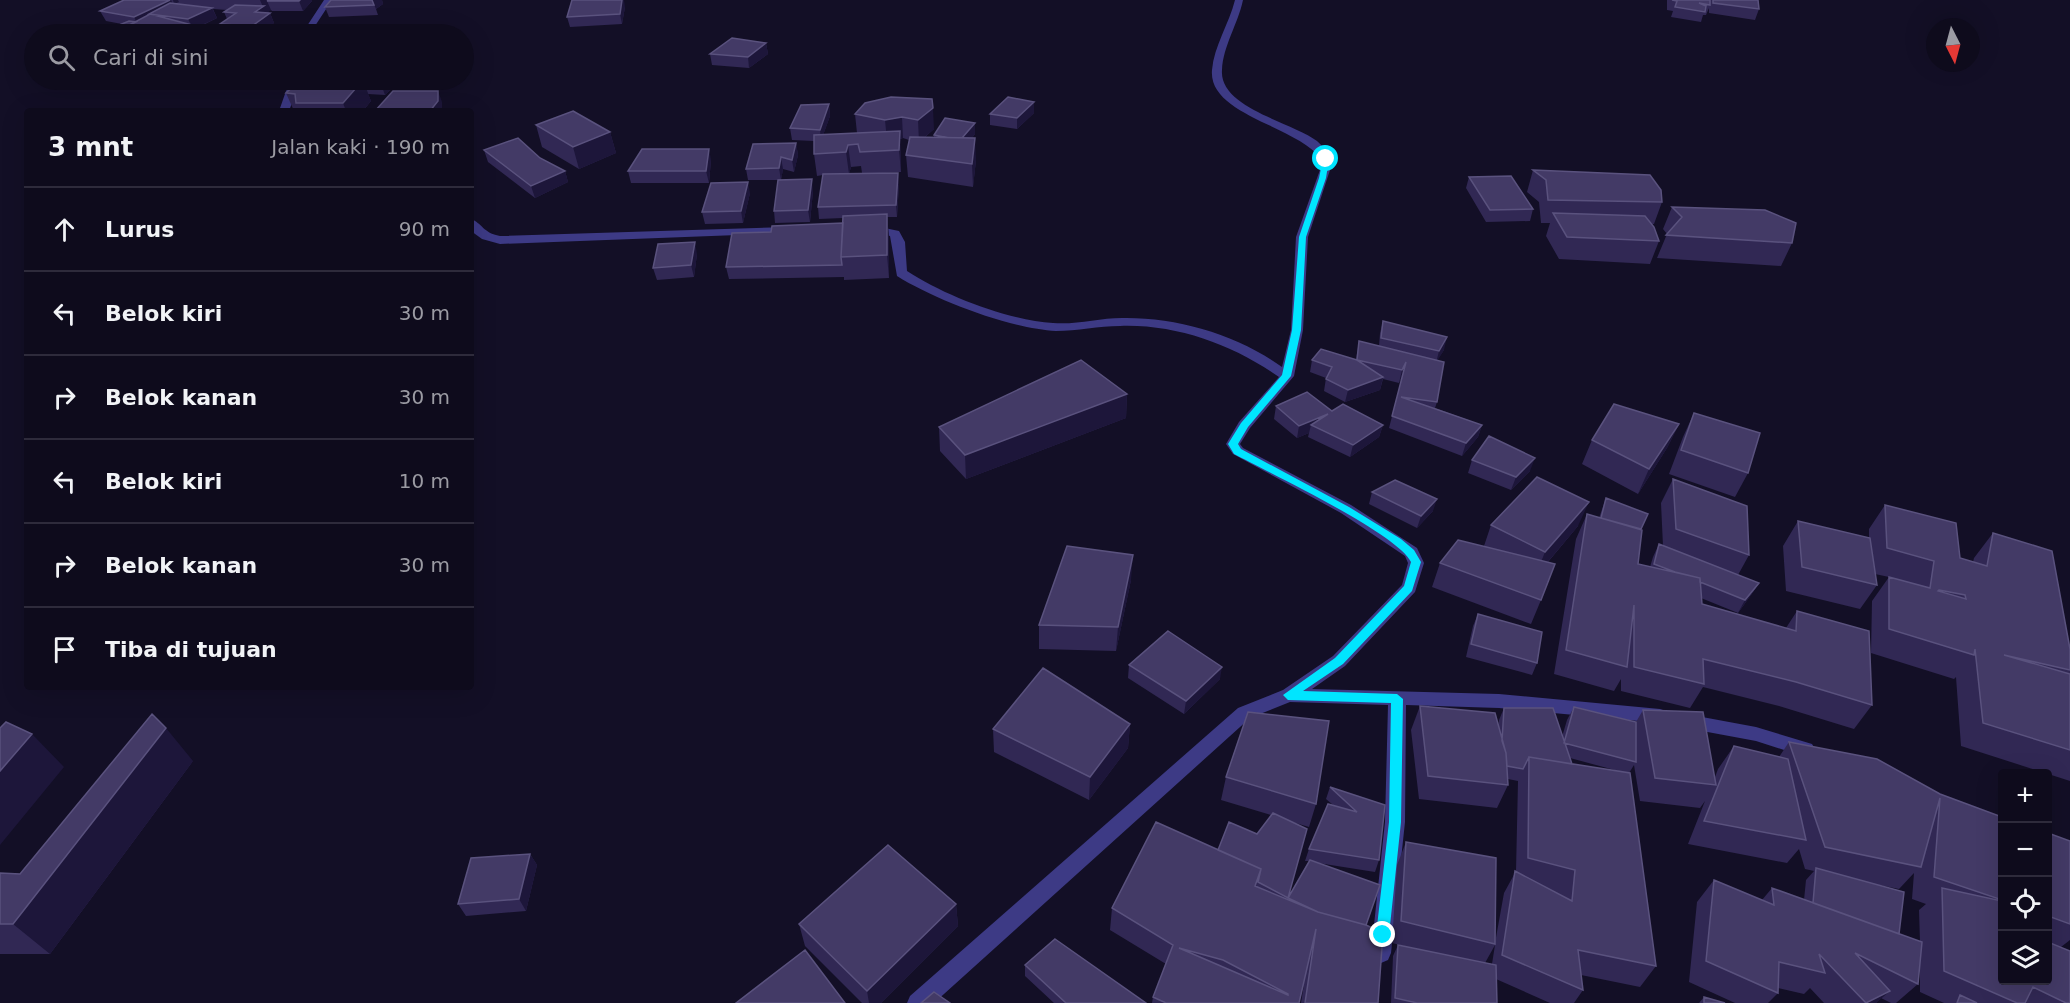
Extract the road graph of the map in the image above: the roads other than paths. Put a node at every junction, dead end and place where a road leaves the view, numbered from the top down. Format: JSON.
{"nodes":[{"id":1,"x":328,"y":0,"type":"edge"},
{"id":2,"x":1239,"y":0,"type":"edge"},
{"id":3,"x":312,"y":24,"type":"edge"},
{"id":4,"x":292,"y":90,"type":"edge"},
{"id":5,"x":285,"y":108,"type":"edge"},
{"id":6,"x":862,"y":228,"type":"edge"},
{"id":7,"x":474,"y":229,"type":"edge"},
{"id":8,"x":802,"y":230,"type":"edge"},
{"id":9,"x":1287,"y":376,"type":"junction"},
{"id":10,"x":1288,"y":695,"type":"junction"},
{"id":11,"x":1397,"y":699,"type":"junction"},
{"id":12,"x":1824,"y":755,"type":"edge"},
{"id":13,"x":1380,"y":969,"type":"edge"},
{"id":14,"x":918,"y":1003,"type":"edge"}],
"edges":[{"from":1,"to":3,"type":"street"},
{"from":2,"to":9,"type":"street"},
{"from":4,"to":5,"type":"street"},
{"from":6,"to":9,"type":"street"},
{"from":7,"to":8,"type":"street"},
{"from":9,"to":10,"type":"street"},
{"from":10,"to":11,"type":"street"},
{"from":10,"to":14,"type":"street"},
{"from":11,"to":12,"type":"street"},
{"from":11,"to":13,"type":"street"}]}
